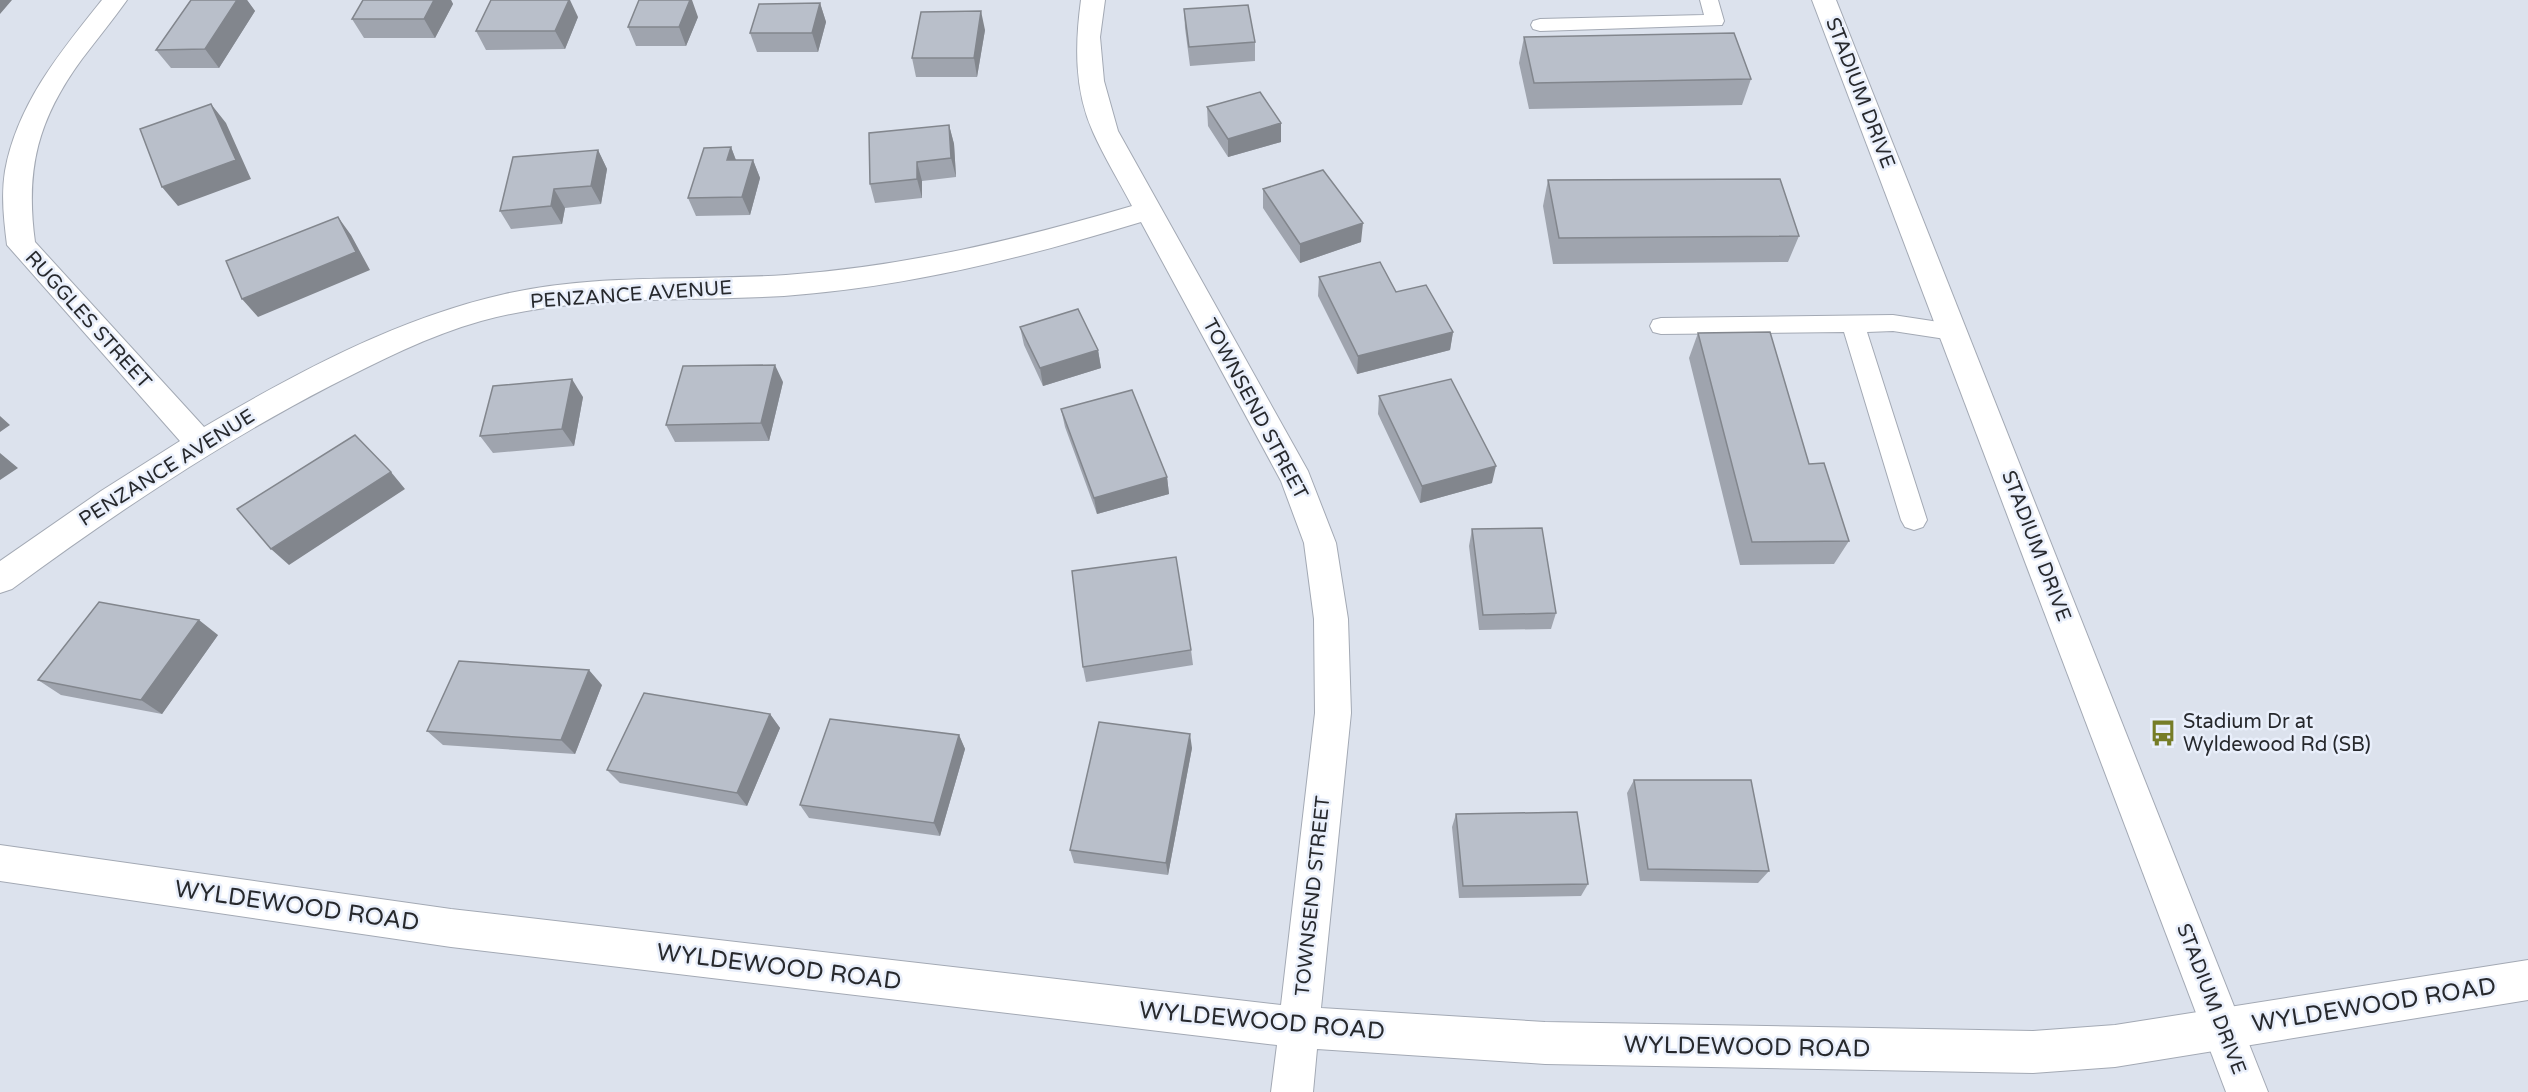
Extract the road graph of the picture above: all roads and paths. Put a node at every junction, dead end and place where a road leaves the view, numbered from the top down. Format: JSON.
{"nodes":[{"id":1,"x":115,"y":0,"type":"edge"},
{"id":2,"x":1093,"y":0,"type":"edge"},
{"id":3,"x":1708,"y":0,"type":"edge"},
{"id":4,"x":1824,"y":0,"type":"edge"},
{"id":5,"x":1540,"y":24,"type":"dead end"},
{"id":6,"x":1147,"y":211,"type":"junction"},
{"id":7,"x":1853,"y":324,"type":"junction"},
{"id":8,"x":1661,"y":326,"type":"dead end"},
{"id":9,"x":1952,"y":332,"type":"junction"},
{"id":10,"x":200,"y":443,"type":"junction"},
{"id":11,"x":1914,"y":520,"type":"dead end"},
{"id":12,"x":0,"y":579,"type":"edge"},
{"id":13,"x":0,"y":862,"type":"edge"},
{"id":14,"x":2528,"y":980,"type":"edge"},
{"id":15,"x":1299,"y":1028,"type":"junction"},
{"id":16,"x":2223,"y":1028,"type":"junction"},
{"id":17,"x":1292,"y":1092,"type":"edge"},
{"id":18,"x":2247,"y":1092,"type":"edge"}],
"edges":[{"from":1,"to":10,"type":"street","name":"RUGGLES STREET"},
{"from":2,"to":6,"type":"street","name":"TOWNSEND STREET"},
{"from":3,"to":5,"type":"lane"},
{"from":4,"to":9,"type":"street","name":"STADIUM DRIVE"},
{"from":6,"to":10,"type":"street","name":"PENZANCE AVENUE"},
{"from":6,"to":15,"type":"street","name":"TOWNSEND STREET"},
{"from":7,"to":8,"type":"lane"},
{"from":7,"to":9,"type":"lane"},
{"from":7,"to":11,"type":"lane"},
{"from":9,"to":16,"type":"street","name":"STADIUM DRIVE"},
{"from":10,"to":12,"type":"street","name":"PENZANCE AVENUE"},
{"from":13,"to":15,"type":"street","name":"WYLDEWOOD ROAD"},
{"from":14,"to":16,"type":"street","name":"WYLDEWOOD ROAD"},
{"from":15,"to":16,"type":"street","name":"WYLDEWOOD ROAD"},
{"from":15,"to":17,"type":"street","name":"TOWNSEND STREET"},
{"from":16,"to":18,"type":"street","name":"STADIUM DRIVE"}]}
